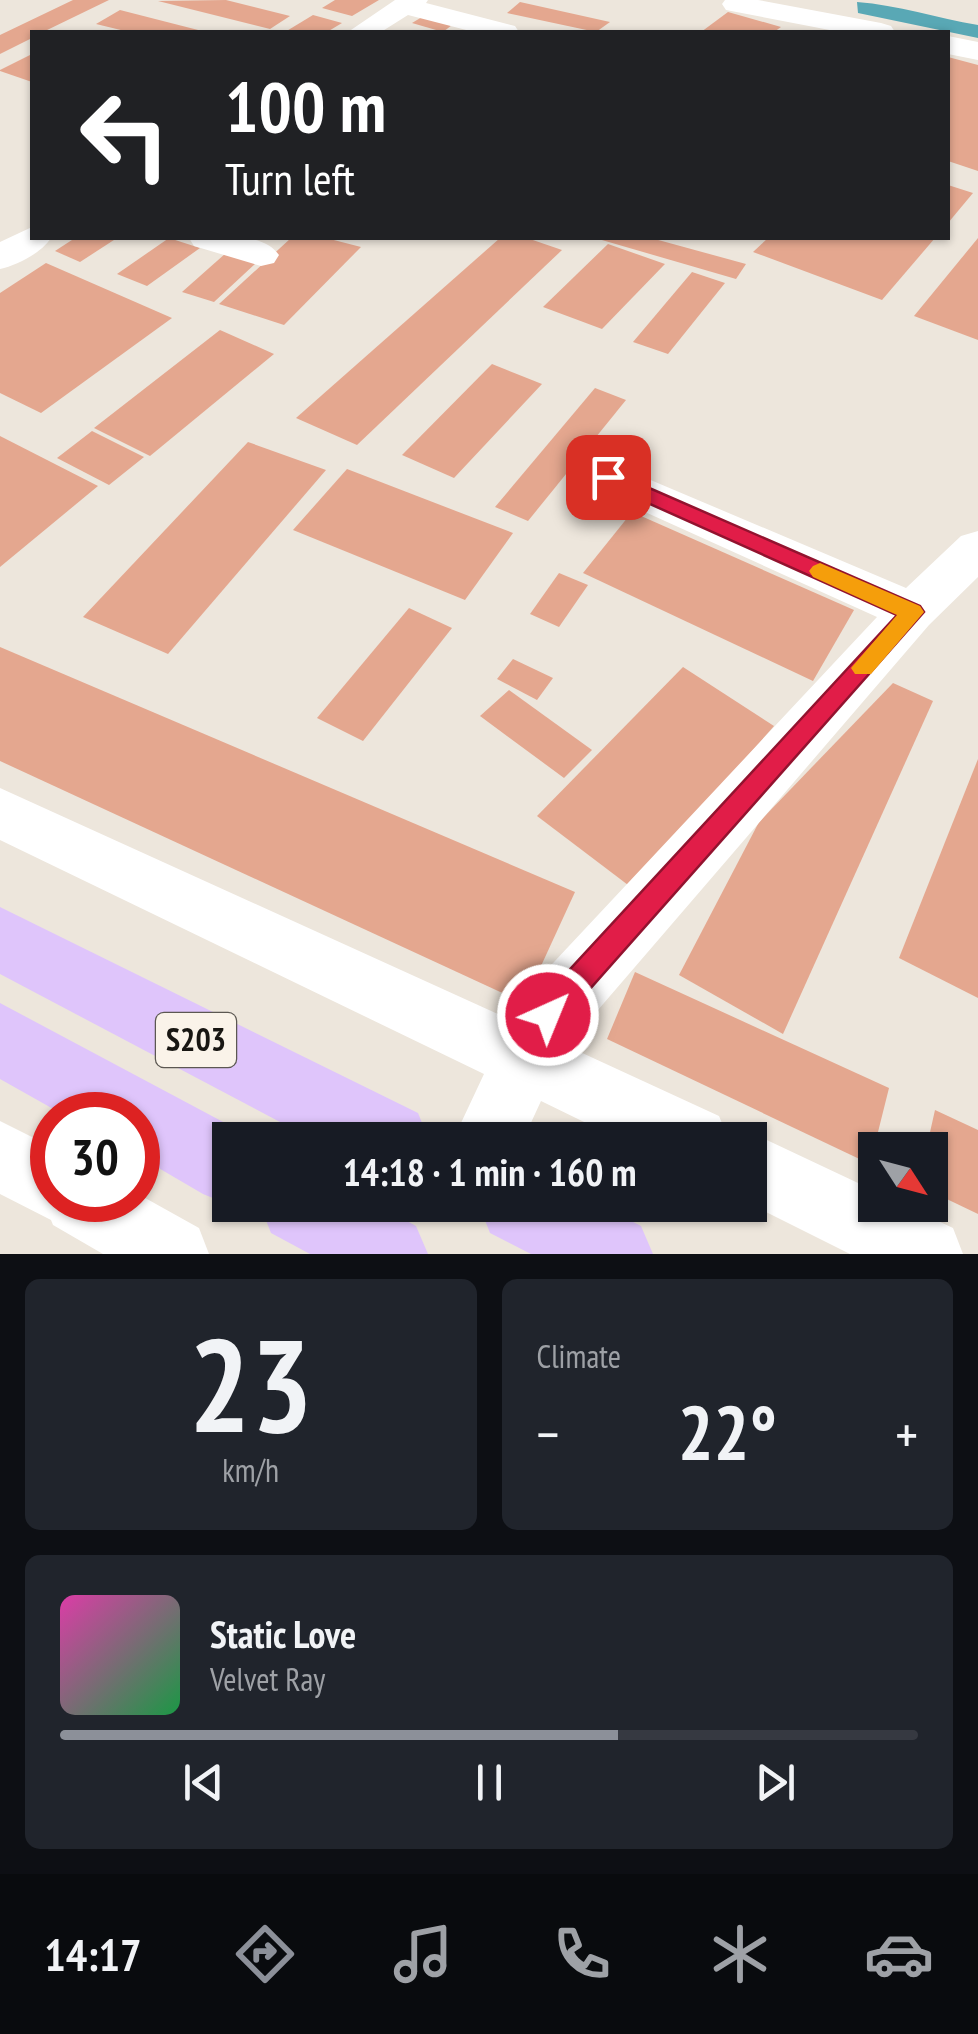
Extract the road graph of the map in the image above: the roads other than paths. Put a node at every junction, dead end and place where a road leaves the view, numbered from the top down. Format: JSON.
{"nodes":[{"id":1,"x":409,"y":3,"type":"edge"},
{"id":2,"x":736,"y":4,"type":"dead end"},
{"id":3,"x":365,"y":30,"type":"edge"},
{"id":4,"x":497,"y":30,"type":"edge"},
{"id":5,"x":871,"y":30,"type":"edge"},
{"id":6,"x":950,"y":46,"type":"edge"},
{"id":7,"x":978,"y":52,"type":"edge"},
{"id":8,"x":30,"y":240,"type":"edge"},
{"id":9,"x":213,"y":240,"type":"edge"},
{"id":10,"x":261,"y":255,"type":"dead end"},
{"id":11,"x":0,"y":258,"type":"edge"},
{"id":12,"x":608,"y":477,"type":"dead end"},
{"id":13,"x":978,"y":548,"type":"edge"},
{"id":14,"x":912,"y":612,"type":"junction"},
{"id":15,"x":0,"y":814,"type":"edge"},
{"id":16,"x":0,"y":939,"type":"edge"},
{"id":17,"x":0,"y":1039,"type":"edge"},
{"id":18,"x":526,"y":1060,"type":"junction"},
{"id":19,"x":96,"y":1092,"type":"edge"},
{"id":20,"x":357,"y":1122,"type":"edge"},
{"id":21,"x":496,"y":1122,"type":"edge"},
{"id":22,"x":657,"y":1122,"type":"edge"},
{"id":23,"x":160,"y":1128,"type":"edge"},
{"id":24,"x":0,"y":1156,"type":"edge"},
{"id":25,"x":212,"y":1156,"type":"edge"},
{"id":26,"x":30,"y":1173,"type":"edge"},
{"id":27,"x":767,"y":1175,"type":"edge"},
{"id":28,"x":117,"y":1222,"type":"edge"},
{"id":29,"x":331,"y":1222,"type":"edge"},
{"id":30,"x":551,"y":1222,"type":"edge"},
{"id":31,"x":173,"y":1254,"type":"edge"},
{"id":32,"x":388,"y":1254,"type":"edge"},
{"id":33,"x":613,"y":1254,"type":"edge"},
{"id":34,"x":927,"y":1254,"type":"edge"}],
"edges":[{"from":1,"to":3,"type":"street"},
{"from":1,"to":4,"type":"street"},
{"from":2,"to":5,"type":"street"},
{"from":6,"to":7,"type":"street"},
{"from":8,"to":11,"type":"street"},
{"from":9,"to":10,"type":"street"},
{"from":12,"to":14,"type":"street"},
{"from":13,"to":14,"type":"street"},
{"from":14,"to":18,"type":"street"},
{"from":15,"to":18,"type":"street"},
{"from":16,"to":20,"type":"main road","number":"S203"},
{"from":17,"to":19,"type":"main road","number":"S203"},
{"from":18,"to":21,"type":"street"},
{"from":18,"to":22,"type":"street"},
{"from":23,"to":25,"type":"main road","number":"S203"},
{"from":24,"to":26,"type":"street"},
{"from":27,"to":34,"type":"street"},
{"from":28,"to":31,"type":"street"},
{"from":29,"to":32,"type":"main road"},
{"from":30,"to":33,"type":"main road"}]}
